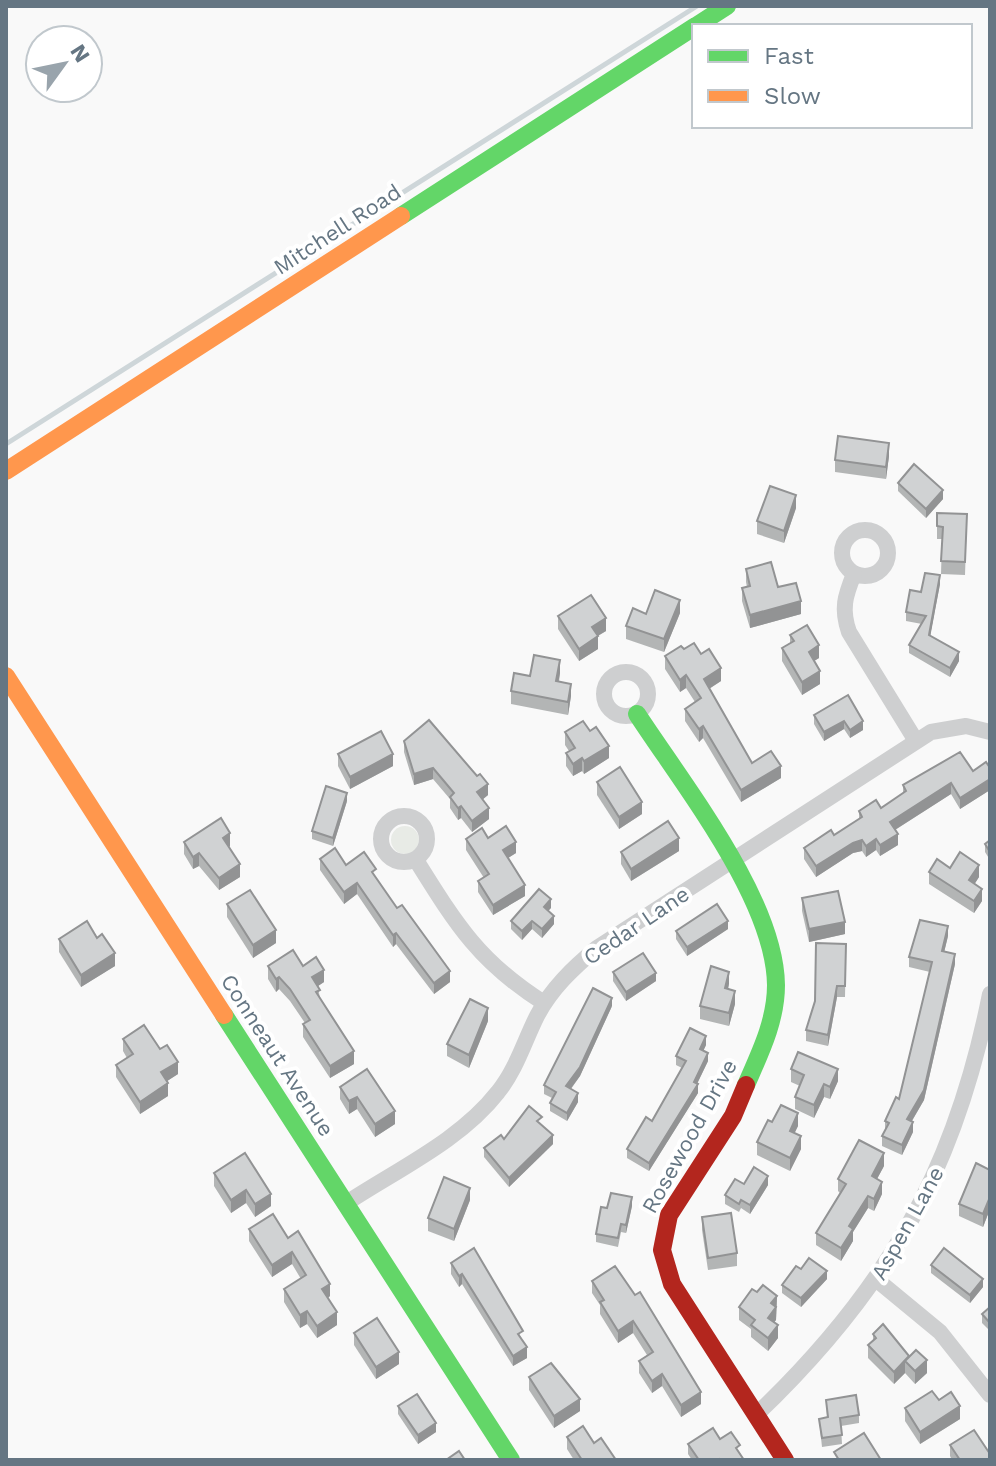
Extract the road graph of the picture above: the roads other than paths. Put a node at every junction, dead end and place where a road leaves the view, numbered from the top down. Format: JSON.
{"nodes":[{"id":1,"x":727,"y":6,"type":"edge"},
{"id":2,"x":700,"y":24,"type":"edge"},
{"id":3,"x":692,"y":29,"type":"edge"},
{"id":4,"x":6,"y":471,"type":"edge"},
{"id":5,"x":854,"y":574,"type":"dead end"},
{"id":6,"x":6,"y":676,"type":"edge"},
{"id":7,"x":637,"y":714,"type":"dead end"},
{"id":8,"x":990,"y":732,"type":"edge"},
{"id":9,"x":916,"y":741,"type":"junction"},
{"id":10,"x":416,"y":860,"type":"dead end"},
{"id":11,"x":732,"y":861,"type":"junction"},
{"id":12,"x":990,"y":994,"type":"edge"},
{"id":13,"x":544,"y":1003,"type":"junction"},
{"id":14,"x":345,"y":1204,"type":"junction"},
{"id":15,"x":877,"y":1280,"type":"junction"},
{"id":16,"x":990,"y":1395,"type":"edge"},
{"id":17,"x":756,"y":1415,"type":"junction"},
{"id":18,"x":511,"y":1460,"type":"edge"},
{"id":19,"x":785,"y":1460,"type":"edge"}],
"edges":[{"from":1,"to":2,"type":"street","name":"Mitchell Road"},
{"from":3,"to":4,"type":"street","name":"Mitchell Road"},
{"from":5,"to":9,"type":"street"},
{"from":6,"to":14,"type":"street","name":"Conneaut Avenue"},
{"from":7,"to":11,"type":"street","name":"Rosewood Drive"},
{"from":8,"to":9,"type":"street","name":"Cedar Lane"},
{"from":9,"to":11,"type":"street","name":"Cedar Lane"},
{"from":10,"to":13,"type":"street"},
{"from":11,"to":13,"type":"street","name":"Cedar Lane"},
{"from":11,"to":17,"type":"street","name":"Rosewood Drive"},
{"from":12,"to":15,"type":"street","name":"Aspen Lane"},
{"from":13,"to":14,"type":"street","name":"Cedar Lane"},
{"from":14,"to":18,"type":"street","name":"Conneaut Avenue"},
{"from":15,"to":16,"type":"street"},
{"from":15,"to":17,"type":"street","name":"Aspen Lane"},
{"from":17,"to":19,"type":"street","name":"Rosewood Drive"}]}
